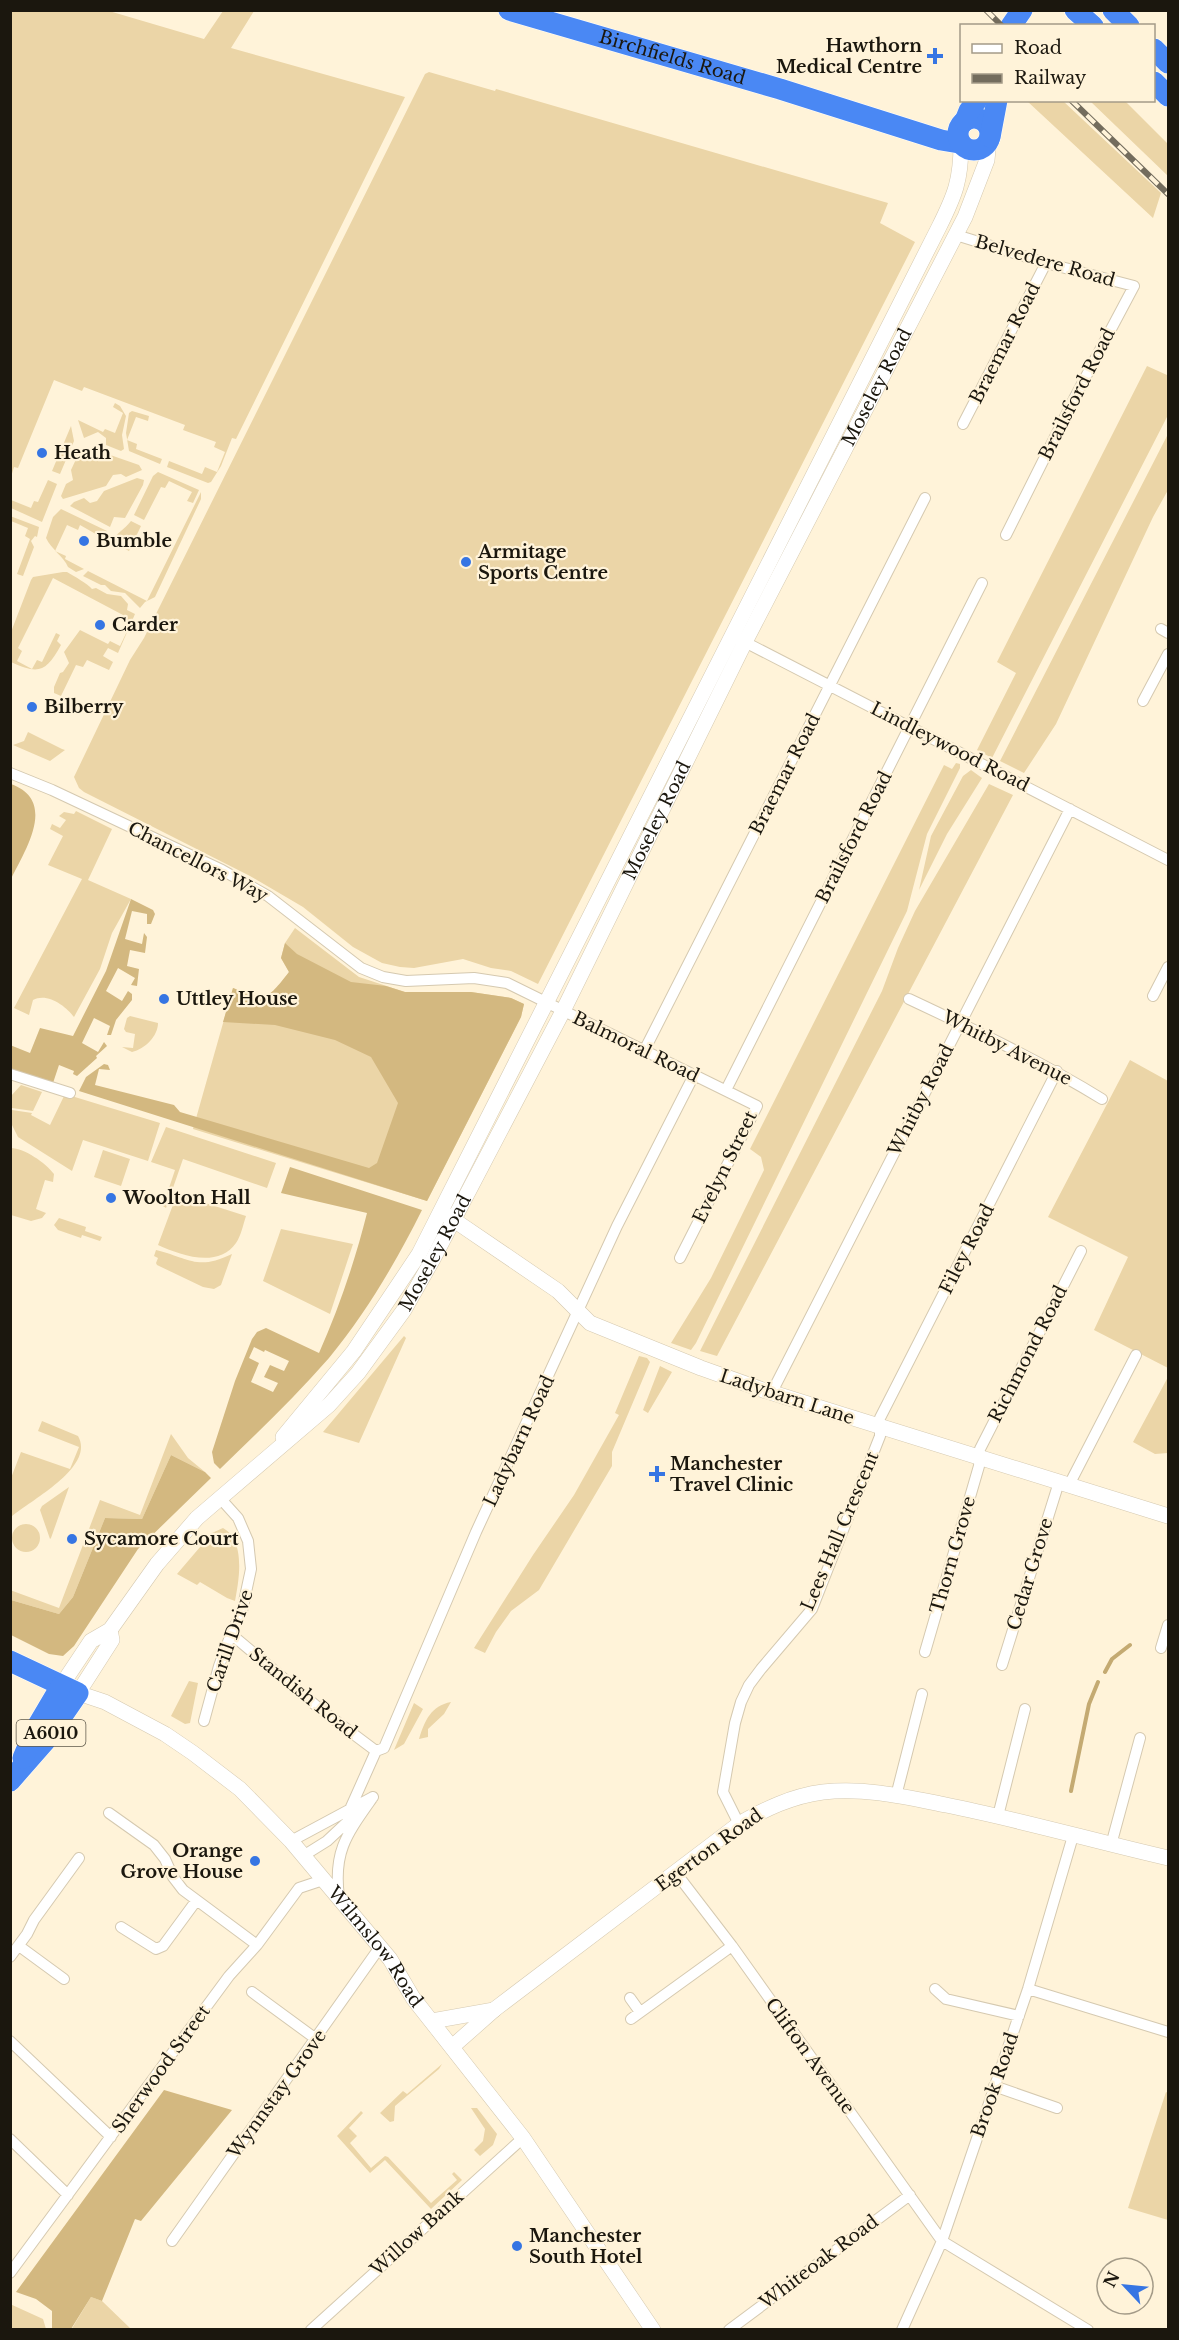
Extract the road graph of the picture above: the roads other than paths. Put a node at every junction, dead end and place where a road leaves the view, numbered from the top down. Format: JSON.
{"nodes":[{"id":1,"x":509,"y":10,"type":"edge"},
{"id":2,"x":1022,"y":10,"type":"edge"},
{"id":3,"x":1075,"y":10,"type":"edge"},
{"id":4,"x":1113,"y":10,"type":"edge"},
{"id":5,"x":1012,"y":24,"type":"edge"},
{"id":6,"x":1091,"y":24,"type":"edge"},
{"id":7,"x":1127,"y":24,"type":"edge"},
{"id":8,"x":1155,"y":50,"type":"edge"},
{"id":9,"x":1168,"y":63,"type":"edge"},
{"id":10,"x":1155,"y":83,"type":"edge"},
{"id":11,"x":1168,"y":96,"type":"edge"},
{"id":12,"x":976,"y":102,"type":"edge"},
{"id":13,"x":997,"y":102,"type":"edge"},
{"id":14,"x":962,"y":133,"type":"junction"},
{"id":15,"x":989,"y":138,"type":"junction"},
{"id":16,"x":956,"y":235,"type":"junction"},
{"id":17,"x":1046,"y":263,"type":"junction"},
{"id":18,"x":1134,"y":286,"type":"joint"},
{"id":19,"x":963,"y":424,"type":"dead end"},
{"id":20,"x":925,"y":498,"type":"dead end"},
{"id":21,"x":1006,"y":535,"type":"dead end"},
{"id":22,"x":982,"y":583,"type":"dead end"},
{"id":23,"x":738,"y":638,"type":"junction"},
{"id":24,"x":1168,"y":654,"type":"edge"},
{"id":25,"x":830,"y":685,"type":"junction"},
{"id":26,"x":1143,"y":702,"type":"dead end"},
{"id":27,"x":910,"y":726,"type":"junction"},
{"id":28,"x":10,"y":773,"type":"edge"},
{"id":29,"x":1070,"y":809,"type":"junction"},
{"id":30,"x":1168,"y":860,"type":"edge"},
{"id":31,"x":1168,"y":967,"type":"edge"},
{"id":32,"x":1153,"y":996,"type":"dead end"},
{"id":33,"x":909,"y":999,"type":"dead end"},
{"id":34,"x":546,"y":1002,"type":"junction"},
{"id":35,"x":563,"y":1011,"type":"junction"},
{"id":36,"x":961,"y":1023,"type":"junction"},
{"id":37,"x":644,"y":1051,"type":"junction"},
{"id":38,"x":1057,"y":1071,"type":"junction"},
{"id":39,"x":10,"y":1074,"type":"edge"},
{"id":40,"x":694,"y":1075,"type":"junction"},
{"id":41,"x":726,"y":1090,"type":"junction"},
{"id":42,"x":70,"y":1093,"type":"dead end"},
{"id":43,"x":1102,"y":1099,"type":"dead end"},
{"id":44,"x":440,"y":1211,"type":"junction"},
{"id":45,"x":453,"y":1218,"type":"junction"},
{"id":46,"x":1081,"y":1251,"type":"dead end"},
{"id":47,"x":680,"y":1258,"type":"dead end"},
{"id":48,"x":579,"y":1312,"type":"junction"},
{"id":49,"x":1136,"y":1355,"type":"dead end"},
{"id":50,"x":772,"y":1392,"type":"junction"},
{"id":51,"x":880,"y":1427,"type":"junction"},
{"id":52,"x":980,"y":1458,"type":"junction"},
{"id":53,"x":263,"y":1462,"type":"junction"},
{"id":54,"x":1064,"y":1484,"type":"junction"},
{"id":55,"x":220,"y":1498,"type":"junction"},
{"id":56,"x":1168,"y":1516,"type":"edge"},
{"id":57,"x":1168,"y":1625,"type":"edge"},
{"id":58,"x":231,"y":1634,"type":"junction"},
{"id":59,"x":1161,"y":1648,"type":"dead end"},
{"id":60,"x":925,"y":1652,"type":"dead end"},
{"id":61,"x":10,"y":1661,"type":"edge"},
{"id":62,"x":1002,"y":1665,"type":"dead end"},
{"id":63,"x":70,"y":1689,"type":"junction"},
{"id":64,"x":922,"y":1694,"type":"dead end"},
{"id":65,"x":1025,"y":1709,"type":"dead end"},
{"id":66,"x":204,"y":1721,"type":"dead end"},
{"id":67,"x":1140,"y":1738,"type":"dead end"},
{"id":68,"x":376,"y":1751,"type":"junction"},
{"id":69,"x":14,"y":1775,"type":"edge"},
{"id":70,"x":896,"y":1796,"type":"junction"},
{"id":71,"x":373,"y":1797,"type":"junction"},
{"id":72,"x":351,"y":1807,"type":"junction"},
{"id":73,"x":109,"y":1813,"type":"dead end"},
{"id":74,"x":998,"y":1816,"type":"junction"},
{"id":75,"x":738,"y":1824,"type":"junction"},
{"id":76,"x":1073,"y":1836,"type":"junction"},
{"id":77,"x":291,"y":1841,"type":"junction"},
{"id":78,"x":1112,"y":1845,"type":"junction"},
{"id":79,"x":303,"y":1856,"type":"junction"},
{"id":80,"x":79,"y":1858,"type":"dead end"},
{"id":81,"x":1168,"y":1858,"type":"edge"},
{"id":82,"x":676,"y":1873,"type":"junction"},
{"id":83,"x":323,"y":1880,"type":"junction"},
{"id":84,"x":339,"y":1897,"type":"junction"},
{"id":85,"x":196,"y":1901,"type":"junction"},
{"id":86,"x":122,"y":1926,"type":"dead end"},
{"id":87,"x":257,"y":1945,"type":"junction"},
{"id":88,"x":19,"y":1946,"type":"junction"},
{"id":89,"x":732,"y":1946,"type":"junction"},
{"id":90,"x":380,"y":1947,"type":"junction"},
{"id":91,"x":10,"y":1957,"type":"edge"},
{"id":92,"x":64,"y":1979,"type":"dead end"},
{"id":93,"x":935,"y":1989,"type":"dead end"},
{"id":94,"x":1028,"y":1989,"type":"junction"},
{"id":95,"x":252,"y":1992,"type":"dead end"},
{"id":96,"x":630,"y":1998,"type":"dead end"},
{"id":97,"x":495,"y":2009,"type":"junction"},
{"id":98,"x":1018,"y":2016,"type":"junction"},
{"id":99,"x":432,"y":2021,"type":"junction"},
{"id":100,"x":1168,"y":2032,"type":"edge"},
{"id":101,"x":316,"y":2039,"type":"junction"},
{"id":102,"x":10,"y":2041,"type":"edge"},
{"id":103,"x":452,"y":2047,"type":"junction"},
{"id":104,"x":994,"y":2086,"type":"junction"},
{"id":105,"x":1057,"y":2108,"type":"dead end"},
{"id":106,"x":111,"y":2137,"type":"junction"},
{"id":107,"x":523,"y":2138,"type":"junction"},
{"id":108,"x":10,"y":2139,"type":"edge"},
{"id":109,"x":68,"y":2195,"type":"junction"},
{"id":110,"x":910,"y":2195,"type":"junction"},
{"id":111,"x":172,"y":2241,"type":"dead end"},
{"id":112,"x":942,"y":2241,"type":"junction"},
{"id":113,"x":10,"y":2273,"type":"edge"},
{"id":114,"x":311,"y":2330,"type":"edge"},
{"id":115,"x":654,"y":2330,"type":"edge"},
{"id":116,"x":729,"y":2330,"type":"edge"},
{"id":117,"x":902,"y":2330,"type":"edge"},
{"id":118,"x":1088,"y":2330,"type":"edge"}],
"edges":[{"from":1,"to":14,"type":"highway","name":"Birchfields Road"},
{"from":2,"to":5,"type":"highway"},
{"from":3,"to":6,"type":"highway"},
{"from":4,"to":7,"type":"highway"},
{"from":8,"to":9,"type":"highway"},
{"from":10,"to":11,"type":"highway"},
{"from":12,"to":14,"type":"highway"},
{"from":13,"to":15,"type":"highway","name":"Moseley Road"},
{"from":14,"to":15,"type":"highway"},
{"from":14,"to":23,"type":"main road","name":"Moseley Road"},
{"from":15,"to":16,"type":"main road","name":"Moseley Road"},
{"from":16,"to":17,"type":"street","name":"Belvedere Road"},
{"from":16,"to":23,"type":"main road","name":"Moseley Road"},
{"from":17,"to":18,"type":"street","name":"Belvedere Road"},
{"from":17,"to":19,"type":"street","name":"Braemar Road"},
{"from":18,"to":21,"type":"street","name":"Brailsford Road"},
{"from":20,"to":25,"type":"street","name":"Braemar Road"},
{"from":22,"to":27,"type":"street","name":"Brailsford Road"},
{"from":23,"to":25,"type":"street","name":"Lindleywood Road"},
{"from":23,"to":34,"type":"main road","name":"Moseley Road"},
{"from":23,"to":35,"type":"main road","name":"Moseley Road"},
{"from":24,"to":26,"type":"street"},
{"from":25,"to":27,"type":"street","name":"Lindleywood Road"},
{"from":25,"to":37,"type":"street","name":"Braemar Road"},
{"from":27,"to":29,"type":"street","name":"Lindleywood Road"},
{"from":27,"to":41,"type":"street","name":"Brailsford Road"},
{"from":28,"to":34,"type":"street","name":"Chancellors Way"},
{"from":29,"to":30,"type":"street","name":"Lindleywood Road"},
{"from":29,"to":36,"type":"street","name":"Whitby Road"},
{"from":31,"to":32,"type":"street"},
{"from":33,"to":36,"type":"street","name":"Whitby Avenue"},
{"from":34,"to":35,"type":"street","name":"Balmoral Road"},
{"from":34,"to":44,"type":"main road","name":"Moseley Road"},
{"from":35,"to":37,"type":"street","name":"Balmoral Road"},
{"from":35,"to":45,"type":"main road","name":"Moseley Road"},
{"from":36,"to":38,"type":"street","name":"Whitby Avenue"},
{"from":36,"to":50,"type":"street","name":"Whitby Road"},
{"from":37,"to":40,"type":"street","name":"Balmoral Road"},
{"from":38,"to":43,"type":"street","name":"Whitby Avenue"},
{"from":38,"to":51,"type":"street","name":"Filey Road"},
{"from":39,"to":42,"type":"street"},
{"from":40,"to":41,"type":"street","name":"Balmoral Road"},
{"from":40,"to":48,"type":"street","name":"Ladybarn Road"},
{"from":41,"to":47,"type":"street","name":"Evelyn Street"},
{"from":44,"to":45,"type":"main road","name":"Ladybarn Lane"},
{"from":44,"to":53,"type":"main road","name":"Moseley Road"},
{"from":45,"to":48,"type":"main road","name":"Ladybarn Lane"},
{"from":45,"to":53,"type":"main road","name":"Moseley Road"},
{"from":46,"to":52,"type":"street","name":"Richmond Road"},
{"from":48,"to":50,"type":"main road","name":"Ladybarn Lane"},
{"from":48,"to":68,"type":"street","name":"Ladybarn Road"},
{"from":49,"to":54,"type":"street","name":"Cedar Grove"},
{"from":50,"to":51,"type":"main road","name":"Ladybarn Lane"},
{"from":51,"to":52,"type":"main road","name":"Ladybarn Lane"},
{"from":51,"to":75,"type":"street","name":"Lees Hall Crescent"},
{"from":52,"to":54,"type":"main road","name":"Ladybarn Lane"},
{"from":52,"to":60,"type":"street","name":"Thorn Grove"},
{"from":53,"to":55,"type":"main road","name":"Moseley Road"},
{"from":54,"to":56,"type":"main road","name":"Ladybarn Lane"},
{"from":54,"to":62,"type":"street","name":"Cedar Grove"},
{"from":55,"to":58,"type":"street","name":"Carill Drive"},
{"from":55,"to":63,"type":"main road","name":"Moseley Road"},
{"from":57,"to":59,"type":"street"},
{"from":58,"to":66,"type":"street","name":"Carill Drive"},
{"from":58,"to":68,"type":"street","name":"Standish Road"},
{"from":61,"to":63,"type":"highway","name":"Wilmslow Road"},
{"from":63,"to":69,"type":"highway","number":"A6010"},
{"from":63,"to":77,"type":"main road","name":"Wilmslow Road"},
{"from":64,"to":70,"type":"street"},
{"from":65,"to":74,"type":"street"},
{"from":67,"to":78,"type":"street"},
{"from":68,"to":72,"type":"street","name":"Ladybarn Road"},
{"from":70,"to":74,"type":"main road","name":"Egerton Road"},
{"from":70,"to":75,"type":"main road","name":"Egerton Road"},
{"from":71,"to":72,"type":"street"},
{"from":71,"to":79,"type":"street"},
{"from":71,"to":84,"type":"street"},
{"from":72,"to":77,"type":"street"},
{"from":73,"to":85,"type":"street"},
{"from":74,"to":76,"type":"main road","name":"Egerton Road"},
{"from":75,"to":82,"type":"main road","name":"Egerton Road"},
{"from":76,"to":78,"type":"main road","name":"Egerton Road"},
{"from":76,"to":94,"type":"street","name":"Brook Road"},
{"from":77,"to":79,"type":"main road","name":"Wilmslow Road"},
{"from":78,"to":81,"type":"main road","name":"Egerton Road"},
{"from":79,"to":83,"type":"main road","name":"Wilmslow Road"},
{"from":80,"to":88,"type":"street"},
{"from":82,"to":89,"type":"street","name":"Clifton Avenue"},
{"from":82,"to":97,"type":"main road","name":"Egerton Road"},
{"from":83,"to":84,"type":"main road","name":"Wilmslow Road"},
{"from":83,"to":87,"type":"street","name":"Sherwood Street"},
{"from":84,"to":90,"type":"main road","name":"Wilmslow Road"},
{"from":85,"to":86,"type":"street"},
{"from":85,"to":87,"type":"street"},
{"from":87,"to":106,"type":"street","name":"Sherwood Street"},
{"from":88,"to":91,"type":"street"},
{"from":88,"to":92,"type":"street"},
{"from":89,"to":96,"type":"street"},
{"from":89,"to":110,"type":"street","name":"Clifton Avenue"},
{"from":90,"to":99,"type":"main road","name":"Wilmslow Road"},
{"from":90,"to":101,"type":"street","name":"Wynnstay Grove"},
{"from":93,"to":98,"type":"street"},
{"from":94,"to":98,"type":"street","name":"Brook Road"},
{"from":94,"to":100,"type":"street"},
{"from":95,"to":101,"type":"street"},
{"from":97,"to":99,"type":"main road","name":"Egerton Road"},
{"from":97,"to":103,"type":"main road","name":"Egerton Road"},
{"from":98,"to":104,"type":"street","name":"Brook Road"},
{"from":99,"to":103,"type":"main road","name":"Wilmslow Road"},
{"from":101,"to":111,"type":"street","name":"Wynnstay Grove"},
{"from":102,"to":106,"type":"street"},
{"from":103,"to":107,"type":"main road","name":"Wilmslow Road"},
{"from":104,"to":105,"type":"street"},
{"from":104,"to":112,"type":"street","name":"Brook Road"},
{"from":106,"to":109,"type":"street","name":"Sherwood Street"},
{"from":107,"to":114,"type":"street","name":"Willow Bank"},
{"from":107,"to":115,"type":"main road","name":"Wilmslow Road"},
{"from":108,"to":109,"type":"street"},
{"from":109,"to":113,"type":"street","name":"Sherwood Street"},
{"from":110,"to":112,"type":"street","name":"Clifton Avenue"},
{"from":110,"to":116,"type":"street","name":"Whiteoak Road"},
{"from":112,"to":117,"type":"street","name":"Brook Road"},
{"from":112,"to":118,"type":"street"}]}
